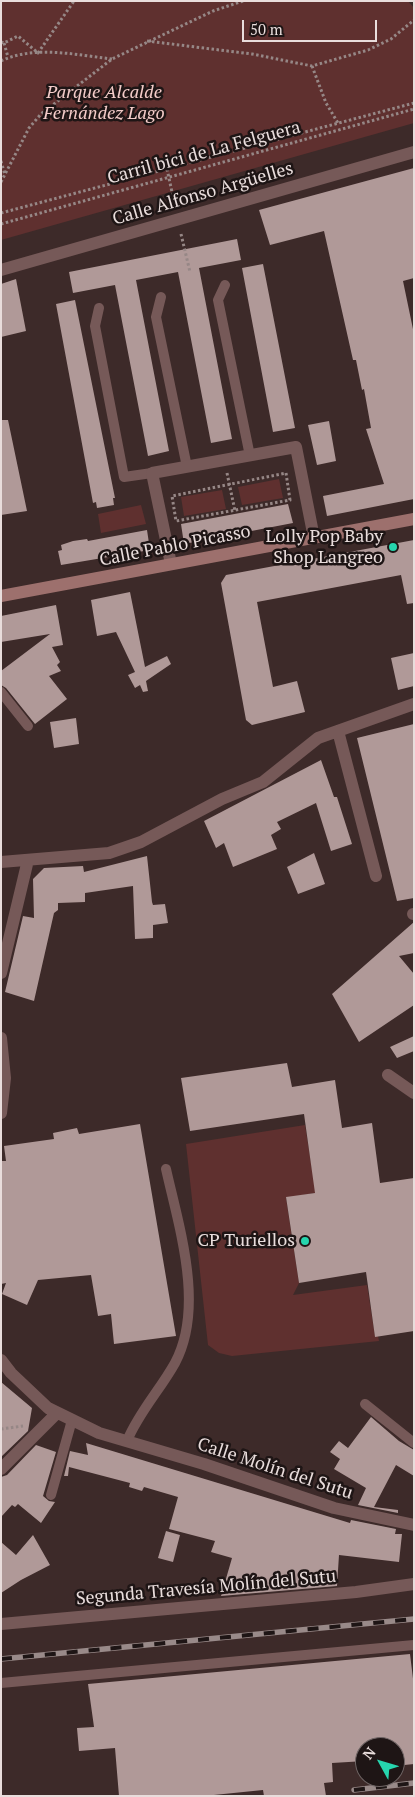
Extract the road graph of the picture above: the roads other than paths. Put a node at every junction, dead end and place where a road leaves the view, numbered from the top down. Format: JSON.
{"nodes":[{"id":1,"x":414,"y":152,"type":"edge"},
{"id":2,"x":1,"y":270,"type":"edge"},
{"id":3,"x":225,"y":285,"type":"dead end"},
{"id":4,"x":161,"y":297,"type":"dead end"},
{"id":5,"x":99,"y":308,"type":"dead end"},
{"id":6,"x":250,"y":456,"type":"junction"},
{"id":7,"x":187,"y":467,"type":"junction"},
{"id":8,"x":152,"y":473,"type":"junction"},
{"id":9,"x":414,"y":519,"type":"edge"},
{"id":10,"x":314,"y":538,"type":"junction"},
{"id":11,"x":171,"y":564,"type":"junction"},
{"id":12,"x":1,"y":596,"type":"edge"},
{"id":13,"x":1,"y":692,"type":"edge"},
{"id":14,"x":414,"y":704,"type":"edge"},
{"id":15,"x":28,"y":726,"type":"dead end"},
{"id":16,"x":338,"y":731,"type":"junction"},
{"id":17,"x":28,"y":860,"type":"junction"},
{"id":18,"x":1,"y":862,"type":"edge"},
{"id":19,"x":376,"y":876,"type":"dead end"},
{"id":20,"x":1,"y":973,"type":"edge"},
{"id":21,"x":1,"y":1038,"type":"edge"},
{"id":22,"x":388,"y":1075,"type":"dead end"},
{"id":23,"x":414,"y":1093,"type":"edge"},
{"id":24,"x":1,"y":1113,"type":"edge"},
{"id":25,"x":166,"y":1169,"type":"dead end"},
{"id":26,"x":1,"y":1360,"type":"edge"},
{"id":27,"x":365,"y":1404,"type":"dead end"},
{"id":28,"x":57,"y":1412,"type":"junction"},
{"id":29,"x":72,"y":1420,"type":"junction"},
{"id":30,"x":127,"y":1441,"type":"junction"},
{"id":31,"x":414,"y":1443,"type":"edge"},
{"id":32,"x":1,"y":1469,"type":"edge"},
{"id":33,"x":50,"y":1495,"type":"dead end"},
{"id":34,"x":414,"y":1526,"type":"edge"},
{"id":35,"x":414,"y":1584,"type":"edge"},
{"id":36,"x":1,"y":1624,"type":"edge"},
{"id":37,"x":414,"y":1645,"type":"edge"},
{"id":38,"x":1,"y":1683,"type":"edge"}],
"edges":[{"from":1,"to":2,"type":"street","name":"Calle Alfonso Argüelles"},
{"from":3,"to":6,"type":"lane"},
{"from":4,"to":7,"type":"lane"},
{"from":5,"to":8,"type":"lane"},
{"from":6,"to":7,"type":"street"},
{"from":6,"to":10,"type":"street"},
{"from":7,"to":8,"type":"street"},
{"from":8,"to":11,"type":"street"},
{"from":9,"to":10,"type":"street","name":"Calle Pablo Picasso"},
{"from":10,"to":11,"type":"street","name":"Calle Pablo Picasso"},
{"from":11,"to":12,"type":"street","name":"Calle Pablo Picasso"},
{"from":13,"to":15,"type":"lane"},
{"from":14,"to":16,"type":"street"},
{"from":16,"to":17,"type":"street"},
{"from":16,"to":19,"type":"street"},
{"from":17,"to":18,"type":"street"},
{"from":17,"to":20,"type":"street"},
{"from":21,"to":24,"type":"street"},
{"from":22,"to":23,"type":"street"},
{"from":25,"to":30,"type":"lane"},
{"from":26,"to":28,"type":"street","name":"Calle Molín del Sutu"},
{"from":27,"to":31,"type":"lane"},
{"from":28,"to":29,"type":"street","name":"Calle Molín del Sutu"},
{"from":28,"to":32,"type":"street"},
{"from":29,"to":30,"type":"street","name":"Calle Molín del Sutu"},
{"from":29,"to":33,"type":"lane"},
{"from":30,"to":34,"type":"street","name":"Calle Molín del Sutu"},
{"from":35,"to":36,"type":"street","name":"Segunda Travesía Molín del Sutu"},
{"from":37,"to":38,"type":"lane"}]}
